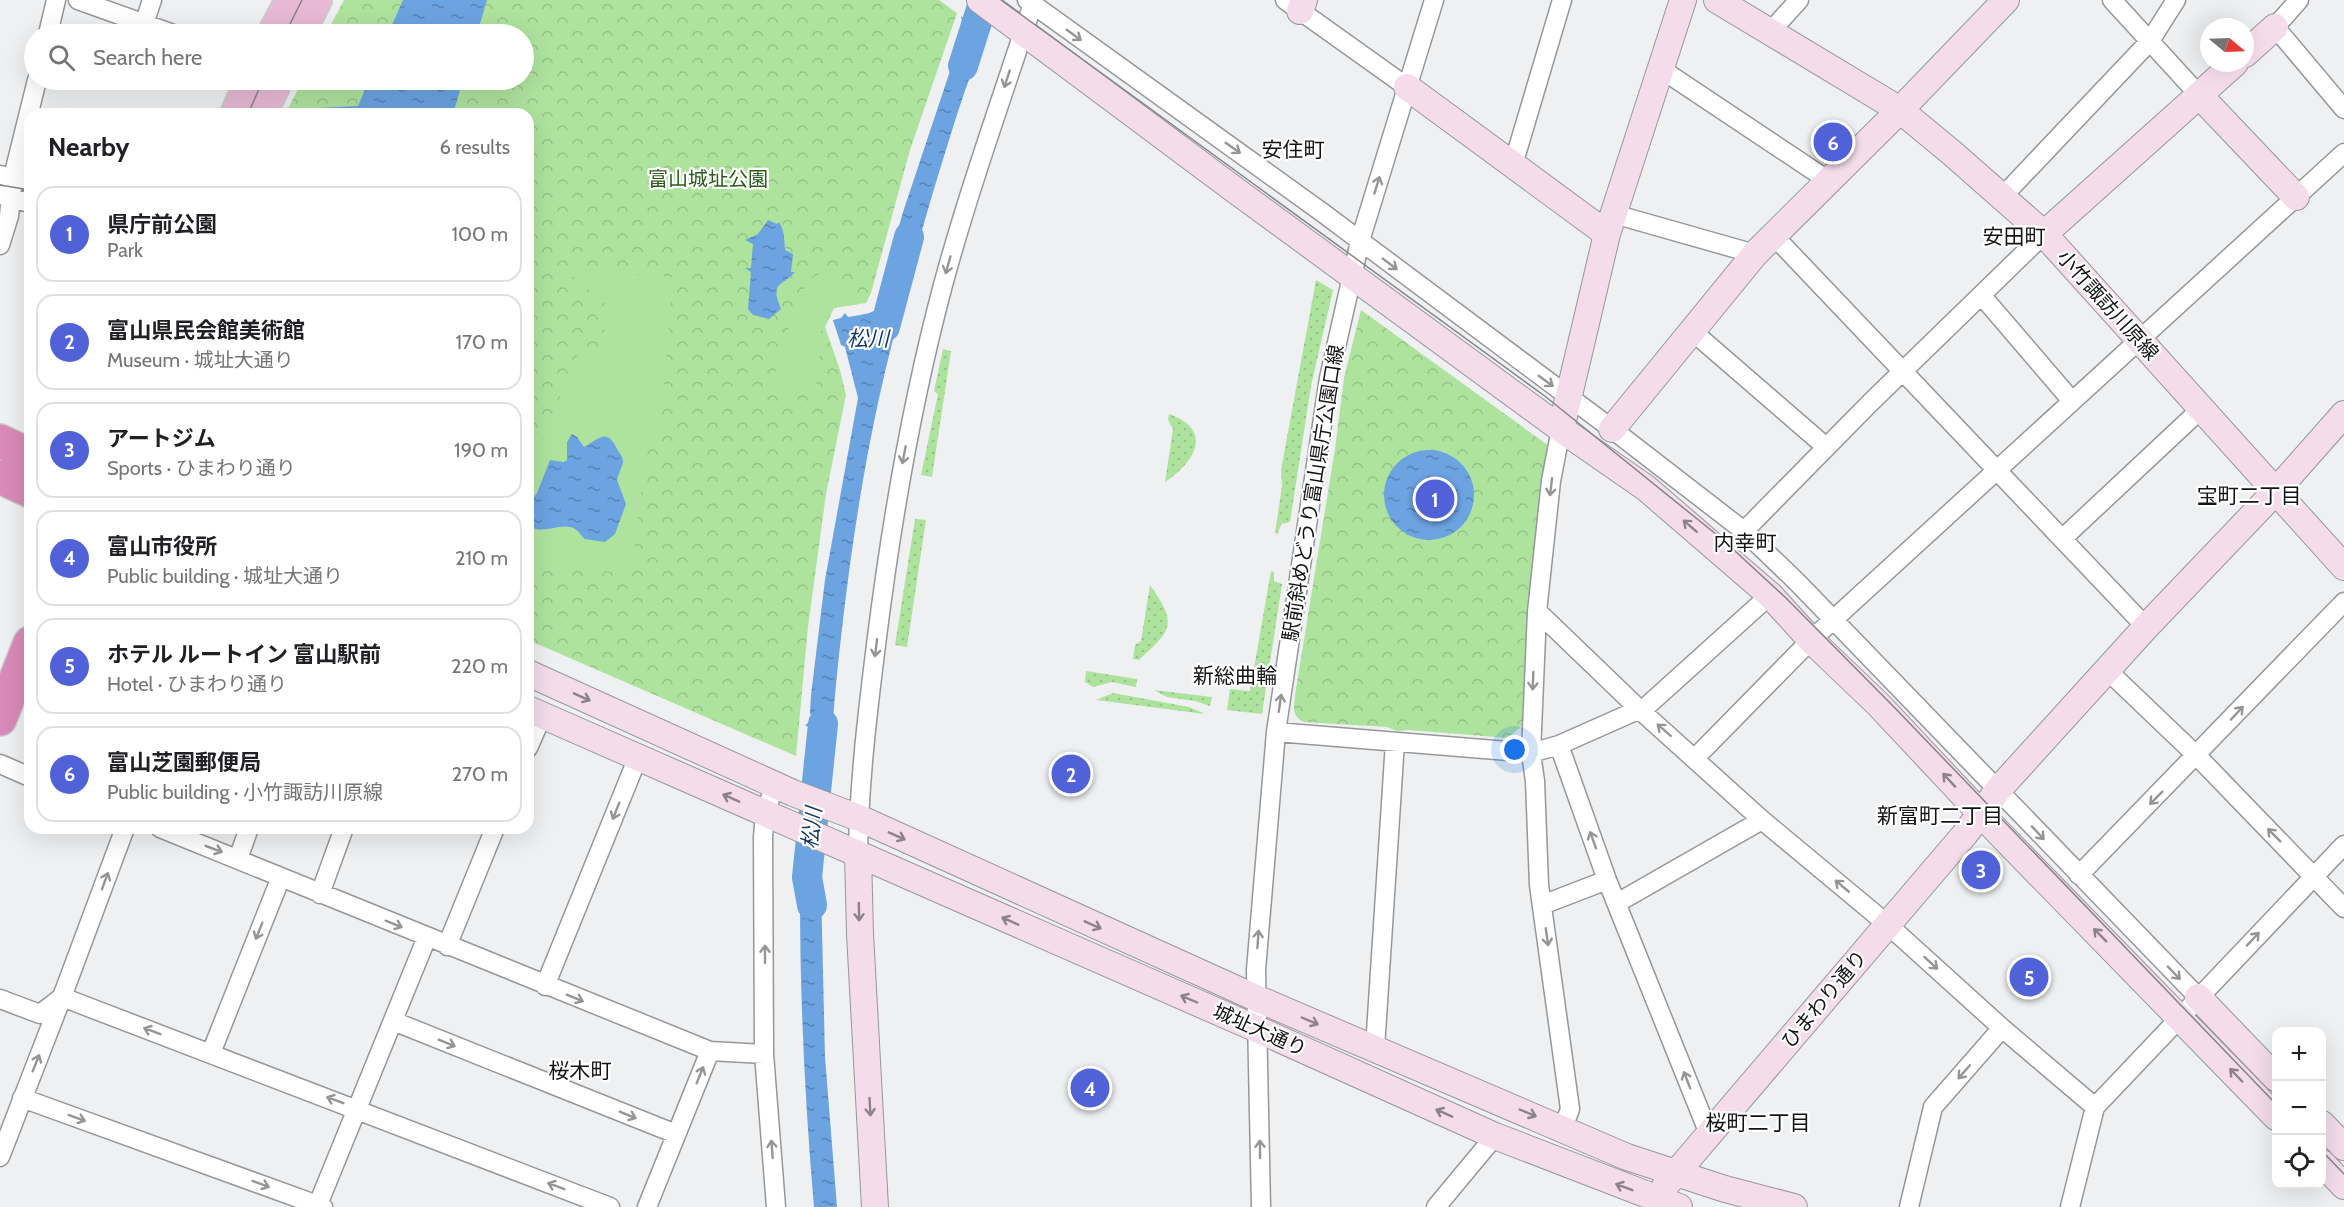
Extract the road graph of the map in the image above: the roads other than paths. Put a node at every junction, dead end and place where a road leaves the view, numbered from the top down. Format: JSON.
{"nodes":[{"id":1,"x":56,"y":0,"type":"edge"},
{"id":2,"x":78,"y":0,"type":"edge"},
{"id":3,"x":152,"y":0,"type":"edge"},
{"id":4,"x":290,"y":0,"type":"edge"},
{"id":5,"x":317,"y":0,"type":"edge"},
{"id":6,"x":980,"y":0,"type":"edge"},
{"id":7,"x":1434,"y":0,"type":"edge"},
{"id":8,"x":1562,"y":0,"type":"edge"},
{"id":9,"x":1683,"y":0,"type":"edge"},
{"id":10,"x":1717,"y":0,"type":"edge"},
{"id":11,"x":1799,"y":0,"type":"edge"},
{"id":12,"x":2006,"y":0,"type":"edge"},
{"id":13,"x":2112,"y":0,"type":"edge"},
{"id":14,"x":2176,"y":0,"type":"edge"},
{"id":15,"x":2299,"y":0,"type":"edge"},
{"id":16,"x":1031,"y":1,"type":"edge"},
{"id":17,"x":1296,"y":4,"type":"edge"},
{"id":18,"x":50,"y":24,"type":"edge"},
{"id":19,"x":144,"y":24,"type":"joint"},
{"id":20,"x":277,"y":24,"type":"edge"},
{"id":21,"x":305,"y":24,"type":"edge"},
{"id":22,"x":2275,"y":27,"type":"junction"},
{"id":23,"x":1024,"y":31,"type":"junction"},
{"id":24,"x":1770,"y":32,"type":"junction"},
{"id":25,"x":2150,"y":41,"type":"junction"},
{"id":26,"x":2254,"y":46,"type":"edge"},
{"id":27,"x":1661,"y":69,"type":"junction"},
{"id":28,"x":2225,"y":72,"type":"edge"},
{"id":29,"x":1407,"y":87,"type":"junction"},
{"id":30,"x":35,"y":90,"type":"edge"},
{"id":31,"x":246,"y":90,"type":"edge"},
{"id":32,"x":274,"y":90,"type":"edge"},
{"id":33,"x":2199,"y":95,"type":"junction"},
{"id":34,"x":30,"y":108,"type":"edge"},
{"id":35,"x":238,"y":108,"type":"edge"},
{"id":36,"x":265,"y":108,"type":"edge"},
{"id":37,"x":2344,"y":109,"type":"edge"},
{"id":38,"x":1900,"y":110,"type":"junction"},
{"id":39,"x":24,"y":135,"type":"edge"},
{"id":40,"x":2344,"y":153,"type":"edge"},
{"id":41,"x":1513,"y":165,"type":"junction"},
{"id":42,"x":14,"y":178,"type":"edge"},
{"id":43,"x":1829,"y":182,"type":"junction"},
{"id":44,"x":2296,"y":196,"type":"junction"},
{"id":45,"x":5,"y":197,"type":"edge"},
{"id":46,"x":2002,"y":197,"type":"junction"},
{"id":47,"x":24,"y":202,"type":"edge"},
{"id":48,"x":1610,"y":224,"type":"junction"},
{"id":49,"x":2044,"y":234,"type":"junction"},
{"id":50,"x":1774,"y":236,"type":"junction"},
{"id":51,"x":1359,"y":241,"type":"junction"},
{"id":52,"x":0,"y":244,"type":"edge"},
{"id":53,"x":1755,"y":255,"type":"junction"},
{"id":54,"x":1353,"y":275,"type":"junction"},
{"id":55,"x":1982,"y":296,"type":"junction"},
{"id":56,"x":1692,"y":331,"type":"junction"},
{"id":57,"x":2139,"y":339,"type":"junction"},
{"id":58,"x":1903,"y":371,"type":"junction"},
{"id":59,"x":1567,"y":396,"type":"junction"},
{"id":60,"x":2072,"y":401,"type":"junction"},
{"id":61,"x":2202,"y":408,"type":"junction"},
{"id":62,"x":2344,"y":414,"type":"edge"},
{"id":63,"x":1561,"y":429,"type":"junction"},
{"id":64,"x":1612,"y":429,"type":"junction"},
{"id":65,"x":0,"y":441,"type":"edge"},
{"id":66,"x":1826,"y":447,"type":"junction"},
{"id":67,"x":24,"y":451,"type":"edge"},
{"id":68,"x":1997,"y":470,"type":"junction"},
{"id":69,"x":0,"y":477,"type":"edge"},
{"id":70,"x":24,"y":488,"type":"edge"},
{"id":71,"x":2275,"y":492,"type":"junction"},
{"id":72,"x":1744,"y":531,"type":"junction"},
{"id":73,"x":2062,"y":539,"type":"junction"},
{"id":74,"x":2344,"y":567,"type":"edge"},
{"id":75,"x":1770,"y":595,"type":"junction"},
{"id":76,"x":2344,"y":602,"type":"edge"},
{"id":77,"x":1537,"y":611,"type":"junction"},
{"id":78,"x":1834,"y":620,"type":"junction"},
{"id":79,"x":2146,"y":627,"type":"junction"},
{"id":80,"x":1811,"y":640,"type":"junction"},
{"id":81,"x":24,"y":658,"type":"edge"},
{"id":82,"x":2107,"y":670,"type":"junction"},
{"id":83,"x":534,"y":676,"type":"edge"},
{"id":84,"x":1640,"y":710,"type":"junction"},
{"id":85,"x":535,"y":712,"type":"edge"},
{"id":86,"x":0,"y":719,"type":"edge"},
{"id":87,"x":1276,"y":732,"type":"junction"},
{"id":88,"x":1395,"y":742,"type":"junction"},
{"id":89,"x":1559,"y":745,"type":"junction"},
{"id":90,"x":1531,"y":753,"type":"junction"},
{"id":91,"x":2197,"y":756,"type":"junction"},
{"id":92,"x":638,"y":757,"type":"junction"},
{"id":93,"x":1695,"y":758,"type":"junction"},
{"id":94,"x":0,"y":764,"type":"edge"},
{"id":95,"x":24,"y":774,"type":"edge"},
{"id":96,"x":784,"y":789,"type":"junction"},
{"id":97,"x":1998,"y":790,"type":"junction"},
{"id":98,"x":1980,"y":812,"type":"junction"},
{"id":99,"x":851,"y":816,"type":"junction"},
{"id":100,"x":775,"y":817,"type":"junction"},
{"id":101,"x":1762,"y":820,"type":"junction"},
{"id":102,"x":123,"y":834,"type":"edge"},
{"id":103,"x":175,"y":834,"type":"edge"},
{"id":104,"x":247,"y":834,"type":"edge"},
{"id":105,"x":342,"y":834,"type":"edge"},
{"id":106,"x":493,"y":834,"type":"edge"},
{"id":107,"x":2344,"y":845,"type":"edge"},
{"id":108,"x":851,"y":850,"type":"junction"},
{"id":109,"x":238,"y":859,"type":"junction"},
{"id":110,"x":2079,"y":875,"type":"junction"},
{"id":111,"x":2315,"y":876,"type":"junction"},
{"id":112,"x":281,"y":877,"type":"junction"},
{"id":113,"x":1607,"y":880,"type":"junction"},
{"id":114,"x":320,"y":894,"type":"junction"},
{"id":115,"x":1617,"y":903,"type":"junction"},
{"id":116,"x":1542,"y":905,"type":"junction"},
{"id":117,"x":2344,"y":908,"type":"edge"},
{"id":118,"x":1887,"y":924,"type":"junction"},
{"id":119,"x":426,"y":937,"type":"junction"},
{"id":120,"x":447,"y":946,"type":"junction"},
{"id":121,"x":545,"y":986,"type":"junction"},
{"id":122,"x":62,"y":997,"type":"junction"},
{"id":123,"x":2198,"y":997,"type":"junction"},
{"id":124,"x":1256,"y":998,"type":"junction"},
{"id":125,"x":0,"y":999,"type":"edge"},
{"id":126,"x":2181,"y":1018,"type":"junction"},
{"id":127,"x":393,"y":1021,"type":"junction"},
{"id":128,"x":2002,"y":1028,"type":"junction"},
{"id":129,"x":1257,"y":1029,"type":"junction"},
{"id":130,"x":1375,"y":1048,"type":"junction"},
{"id":131,"x":710,"y":1051,"type":"junction"},
{"id":132,"x":211,"y":1053,"type":"junction"},
{"id":133,"x":764,"y":1054,"type":"junction"},
{"id":134,"x":2272,"y":1073,"type":"edge"},
{"id":135,"x":22,"y":1098,"type":"junction"},
{"id":136,"x":2095,"y":1107,"type":"junction"},
{"id":137,"x":357,"y":1109,"type":"junction"},
{"id":138,"x":2272,"y":1112,"type":"edge"},
{"id":139,"x":1563,"y":1128,"type":"junction"},
{"id":140,"x":2326,"y":1128,"type":"edge"},
{"id":141,"x":676,"y":1134,"type":"junction"},
{"id":142,"x":1709,"y":1134,"type":"junction"},
{"id":143,"x":1495,"y":1136,"type":"junction"},
{"id":144,"x":2344,"y":1147,"type":"edge"},
{"id":145,"x":0,"y":1157,"type":"edge"},
{"id":146,"x":2326,"y":1167,"type":"edge"},
{"id":147,"x":1675,"y":1174,"type":"junction"},
{"id":148,"x":2344,"y":1186,"type":"edge"},
{"id":149,"x":1650,"y":1203,"type":"edge"},
{"id":150,"x":320,"y":1206,"type":"edge"},
{"id":151,"x":610,"y":1207,"type":"edge"},
{"id":152,"x":647,"y":1207,"type":"edge"},
{"id":153,"x":776,"y":1207,"type":"edge"},
{"id":154,"x":875,"y":1207,"type":"edge"},
{"id":155,"x":1261,"y":1207,"type":"edge"},
{"id":156,"x":1436,"y":1207,"type":"edge"},
{"id":157,"x":1679,"y":1207,"type":"edge"},
{"id":158,"x":1794,"y":1207,"type":"edge"},
{"id":159,"x":1909,"y":1207,"type":"edge"},
{"id":160,"x":2070,"y":1207,"type":"edge"}],
"edges":[{"from":1,"to":18,"type":"street"},
{"from":2,"to":19,"type":"street"},
{"from":3,"to":19,"type":"street"},
{"from":4,"to":20,"type":"main road"},
{"from":5,"to":21,"type":"main road"},
{"from":6,"to":23,"type":"street"},
{"from":7,"to":29,"type":"street","name":"駅前斜めどうり富山県庁公園口線"},
{"from":8,"to":41,"type":"street"},
{"from":9,"to":27,"type":"street"},
{"from":10,"to":24,"type":"street","name":"小竹諏訪川原線"},
{"from":11,"to":24,"type":"street"},
{"from":12,"to":38,"type":"street"},
{"from":13,"to":25,"type":"street"},
{"from":14,"to":25,"type":"street"},
{"from":15,"to":22,"type":"street"},
{"from":16,"to":23,"type":"street"},
{"from":16,"to":51,"type":"street","one_way":true},
{"from":17,"to":29,"type":"street"},
{"from":22,"to":26,"type":"street"},
{"from":22,"to":37,"type":"street"},
{"from":23,"to":54,"type":"street"},
{"from":23,"to":99,"type":"street","one_way":true},
{"from":24,"to":38,"type":"street","name":"小竹諏訪川原線"},
{"from":25,"to":33,"type":"street"},
{"from":25,"to":46,"type":"street"},
{"from":27,"to":43,"type":"street"},
{"from":27,"to":48,"type":"street"},
{"from":28,"to":33,"type":"street"},
{"from":29,"to":41,"type":"street"},
{"from":51,"to":29,"type":"street","name":"駅前斜めどうり富山県庁公園口線","one_way":true},
{"from":30,"to":34,"type":"street"},
{"from":31,"to":35,"type":"main road"},
{"from":32,"to":36,"type":"main road"},
{"from":33,"to":44,"type":"street"},
{"from":33,"to":49,"type":"street"},
{"from":38,"to":43,"type":"street"},
{"from":38,"to":46,"type":"street","name":"小竹諏訪川原線"},
{"from":39,"to":42,"type":"street"},
{"from":40,"to":44,"type":"street"},
{"from":41,"to":48,"type":"street"},
{"from":42,"to":45,"type":"street"},
{"from":43,"to":50,"type":"street"},
{"from":44,"to":57,"type":"street"},
{"from":45,"to":47,"type":"street"},
{"from":45,"to":52,"type":"street"},
{"from":46,"to":49,"type":"street","name":"小竹諏訪川原線"},
{"from":48,"to":53,"type":"street"},
{"from":48,"to":59,"type":"street"},
{"from":49,"to":55,"type":"street"},
{"from":49,"to":57,"type":"street","name":"小竹諏訪川原線"},
{"from":50,"to":53,"type":"street"},
{"from":50,"to":58,"type":"street"},
{"from":51,"to":54,"type":"street","name":"駅前斜めどうり富山県庁公園口線"},
{"from":51,"to":59,"type":"street","one_way":true},
{"from":53,"to":56,"type":"street"},
{"from":54,"to":63,"type":"street"},
{"from":87,"to":54,"type":"street","name":"駅前斜めどうり富山県庁公園口線","one_way":true},
{"from":55,"to":58,"type":"street"},
{"from":55,"to":60,"type":"street"},
{"from":56,"to":64,"type":"street"},
{"from":56,"to":66,"type":"street"},
{"from":57,"to":60,"type":"street"},
{"from":57,"to":61,"type":"street","name":"小竹諏訪川原線"},
{"from":58,"to":66,"type":"street"},
{"from":58,"to":68,"type":"street"},
{"from":59,"to":63,"type":"street"},
{"from":59,"to":64,"type":"street"},
{"from":60,"to":68,"type":"street"},
{"from":61,"to":71,"type":"street","name":"小竹諏訪川原線"},
{"from":61,"to":73,"type":"street"},
{"from":62,"to":71,"type":"street"},
{"from":75,"to":63,"type":"street","one_way":true},
{"from":63,"to":77,"type":"street","one_way":true},
{"from":64,"to":72,"type":"street"},
{"from":65,"to":67,"type":"highway"},
{"from":66,"to":72,"type":"street"},
{"from":68,"to":73,"type":"street"},
{"from":68,"to":78,"type":"street"},
{"from":69,"to":70,"type":"highway"},
{"from":71,"to":74,"type":"street","name":"小竹諏訪川原線"},
{"from":71,"to":79,"type":"street","name":"ひまわり通り"},
{"from":72,"to":78,"type":"street"},
{"from":73,"to":79,"type":"street"},
{"from":75,"to":80,"type":"street"},
{"from":75,"to":84,"type":"street"},
{"from":91,"to":76,"type":"street","one_way":true},
{"from":77,"to":84,"type":"street"},
{"from":77,"to":90,"type":"street","one_way":true},
{"from":78,"to":80,"type":"street"},
{"from":78,"to":97,"type":"street"},
{"from":79,"to":82,"type":"street","name":"ひまわり通り"},
{"from":80,"to":93,"type":"street"},
{"from":98,"to":80,"type":"street","one_way":true},
{"from":81,"to":86,"type":"highway"},
{"from":82,"to":91,"type":"street"},
{"from":82,"to":97,"type":"street","name":"ひまわり通り"},
{"from":83,"to":96,"type":"street","name":"城址大通り","one_way":true},
{"from":84,"to":89,"type":"street"},
{"from":93,"to":84,"type":"street","one_way":true},
{"from":85,"to":92,"type":"street","name":"城址大通り"},
{"from":87,"to":88,"type":"street"},
{"from":124,"to":87,"type":"street","name":"駅前斜めどうり富山県庁公園口線","one_way":true},
{"from":88,"to":90,"type":"street"},
{"from":88,"to":130,"type":"street"},
{"from":89,"to":90,"type":"street"},
{"from":113,"to":89,"type":"street","one_way":true},
{"from":90,"to":116,"type":"street"},
{"from":91,"to":110,"type":"street","one_way":true},
{"from":111,"to":91,"type":"street","one_way":true},
{"from":100,"to":92,"type":"street","name":"城址大通り","one_way":true},
{"from":92,"to":121,"type":"street","one_way":true},
{"from":93,"to":101,"type":"street"},
{"from":94,"to":95,"type":"street"},
{"from":96,"to":99,"type":"street","name":"城址大通り"},
{"from":96,"to":100,"type":"street"},
{"from":97,"to":98,"type":"street","name":"ひまわり通り"},
{"from":97,"to":110,"type":"street","one_way":true},
{"from":98,"to":118,"type":"street","name":"ひまわり通り"},
{"from":126,"to":98,"type":"street","one_way":true},
{"from":99,"to":108,"type":"street"},
{"from":99,"to":124,"type":"street","name":"城址大通り","one_way":true},
{"from":100,"to":108,"type":"street","name":"城址大通り"},
{"from":133,"to":100,"type":"street","one_way":true},
{"from":101,"to":115,"type":"street"},
{"from":118,"to":101,"type":"street","one_way":true},
{"from":122,"to":102,"type":"street","one_way":true},
{"from":103,"to":109,"type":"street","one_way":true},
{"from":104,"to":109,"type":"street"},
{"from":105,"to":114,"type":"street"},
{"from":106,"to":120,"type":"street"},
{"from":107,"to":111,"type":"street"},
{"from":129,"to":108,"type":"street","name":"城址大通り","one_way":true},
{"from":108,"to":154,"type":"street","one_way":true},
{"from":109,"to":112,"type":"street"},
{"from":110,"to":123,"type":"street","one_way":true},
{"from":111,"to":117,"type":"street"},
{"from":123,"to":111,"type":"street","one_way":true},
{"from":112,"to":114,"type":"street"},
{"from":112,"to":132,"type":"street","one_way":true},
{"from":113,"to":115,"type":"street"},
{"from":113,"to":116,"type":"street"},
{"from":114,"to":119,"type":"street","one_way":true},
{"from":142,"to":115,"type":"street","one_way":true},
{"from":116,"to":139,"type":"street","one_way":true},
{"from":118,"to":128,"type":"street","one_way":true},
{"from":118,"to":142,"type":"street","name":"ひまわり通り"},
{"from":119,"to":120,"type":"street"},
{"from":119,"to":127,"type":"street"},
{"from":120,"to":121,"type":"street"},
{"from":121,"to":131,"type":"street","one_way":true},
{"from":122,"to":125,"type":"street"},
{"from":132,"to":122,"type":"street","one_way":true},
{"from":135,"to":122,"type":"street","one_way":true},
{"from":123,"to":126,"type":"street"},
{"from":123,"to":134,"type":"street"},
{"from":124,"to":129,"type":"street","name":"駅前斜めどうり富山県庁公園口線"},
{"from":124,"to":130,"type":"street","name":"城址大通り","one_way":true},
{"from":126,"to":136,"type":"street"},
{"from":138,"to":126,"type":"street","one_way":true},
{"from":127,"to":137,"type":"street"},
{"from":127,"to":141,"type":"street","one_way":true},
{"from":128,"to":136,"type":"street"},
{"from":128,"to":159,"type":"street","one_way":true},
{"from":143,"to":129,"type":"street","name":"城址大通り","one_way":true},
{"from":155,"to":129,"type":"street","name":"駅前斜めどうり富山県庁公園口線","one_way":true},
{"from":130,"to":139,"type":"street","name":"城址大通り","one_way":true},
{"from":131,"to":133,"type":"street"},
{"from":141,"to":131,"type":"street","one_way":true},
{"from":137,"to":132,"type":"street","one_way":true},
{"from":153,"to":133,"type":"street","one_way":true},
{"from":135,"to":145,"type":"street"},
{"from":135,"to":150,"type":"street","one_way":true},
{"from":136,"to":160,"type":"street"},
{"from":137,"to":150,"type":"street"},
{"from":151,"to":137,"type":"street","one_way":true},
{"from":139,"to":147,"type":"street","name":"城址大通り"},
{"from":140,"to":144,"type":"street"},
{"from":141,"to":152,"type":"street"},
{"from":142,"to":147,"type":"street","name":"ひまわり通り"},
{"from":149,"to":143,"type":"street","name":"城址大通り","one_way":true},
{"from":143,"to":156,"type":"street"},
{"from":146,"to":148,"type":"street"},
{"from":147,"to":149,"type":"street","name":"ひまわり通り"},
{"from":147,"to":158,"type":"street","name":"城址大通り"},
{"from":149,"to":157,"type":"street","name":"城址大通り"}]}
